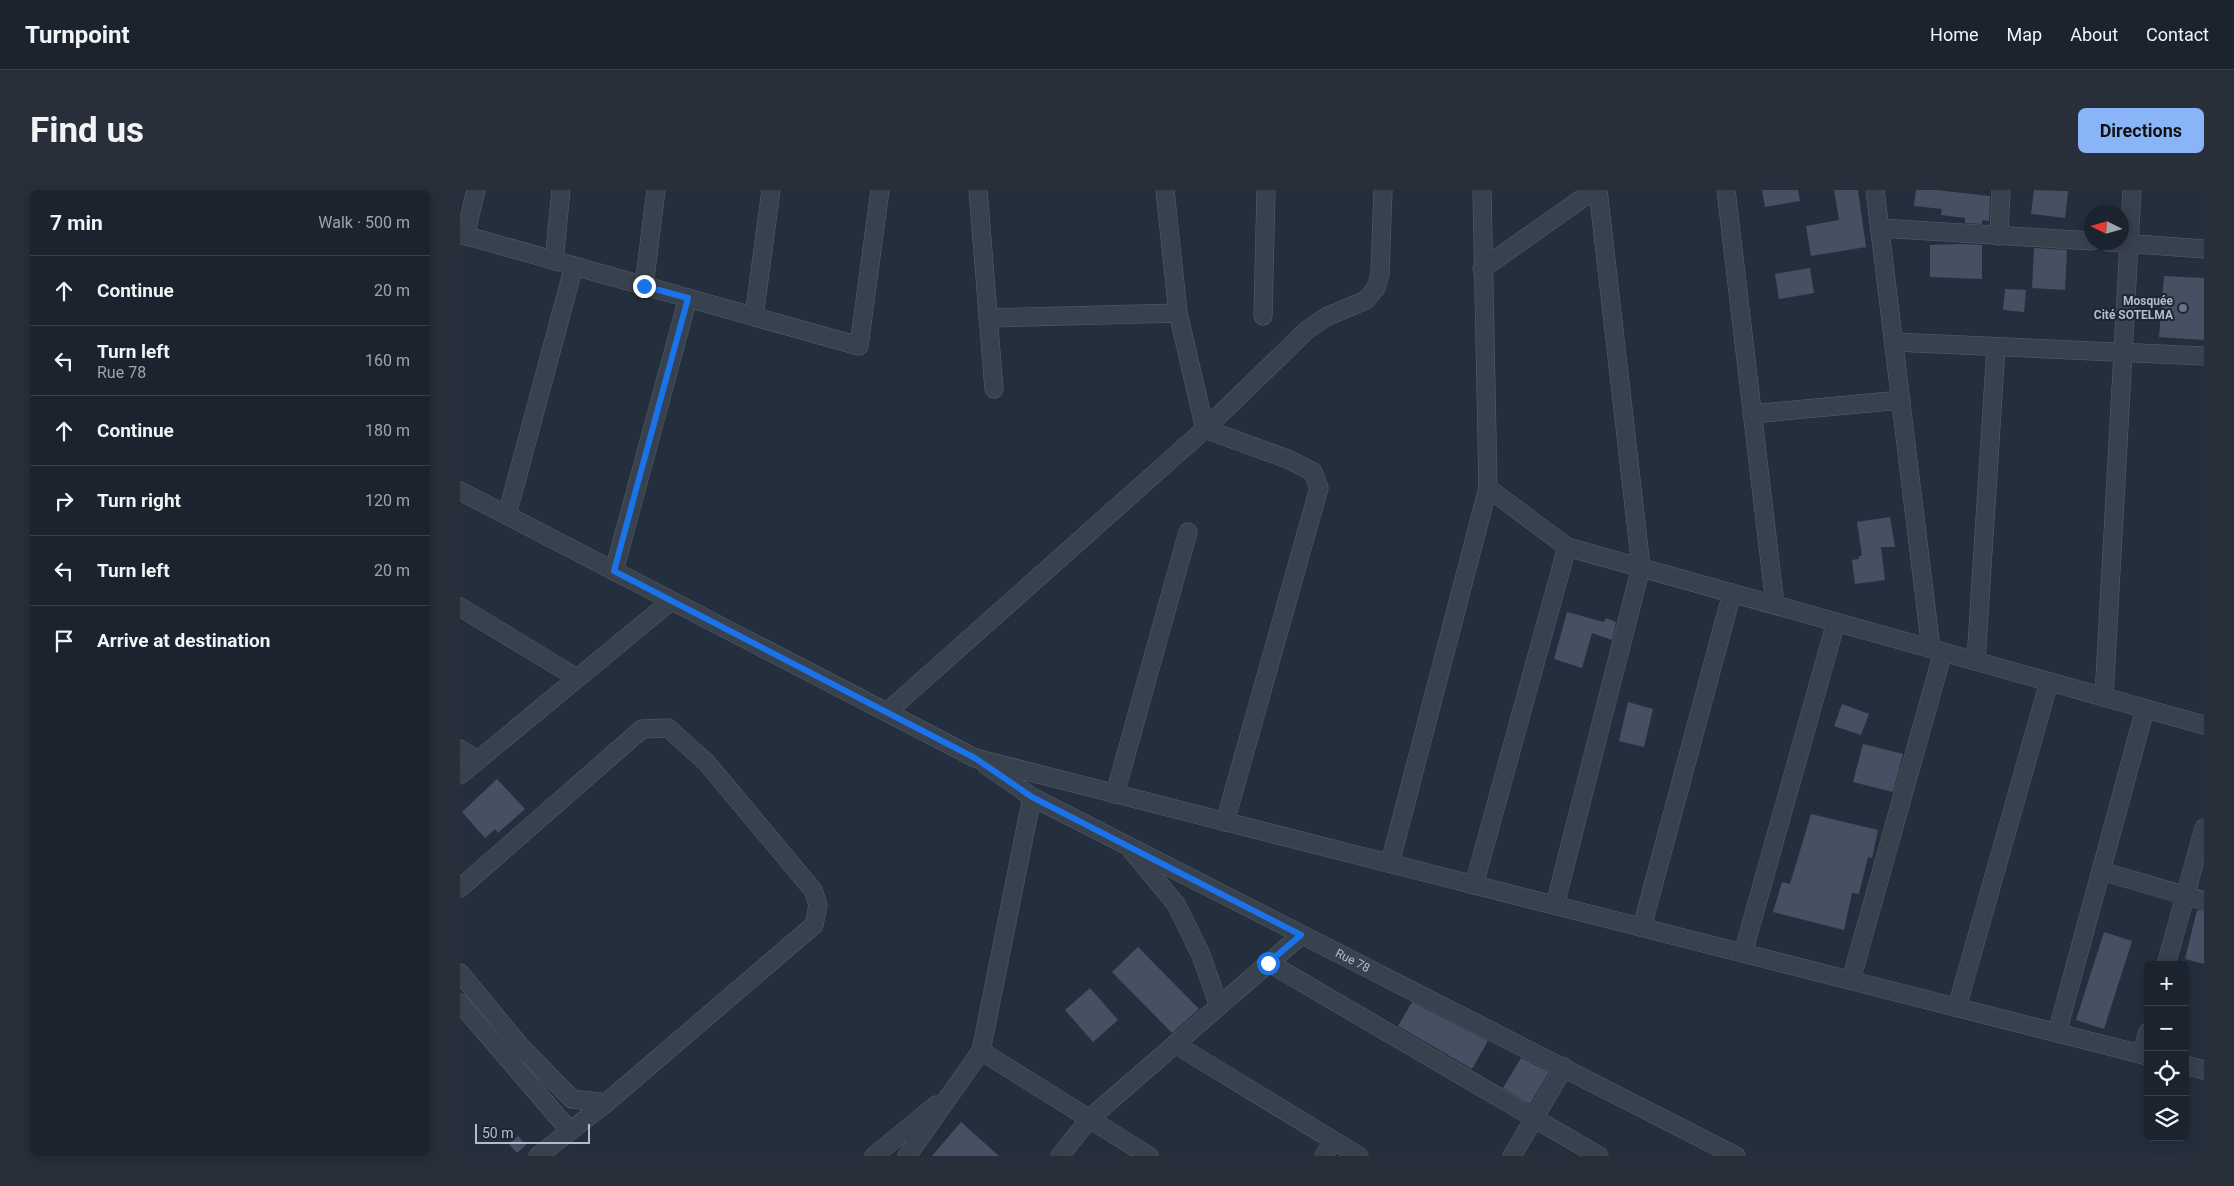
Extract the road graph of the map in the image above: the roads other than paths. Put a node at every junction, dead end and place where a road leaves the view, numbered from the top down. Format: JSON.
{"nodes":[{"id":1,"x":476,"y":190,"type":"edge"},
{"id":2,"x":561,"y":190,"type":"edge"},
{"id":3,"x":656,"y":190,"type":"edge"},
{"id":4,"x":771,"y":190,"type":"edge"},
{"id":5,"x":880,"y":190,"type":"edge"},
{"id":6,"x":978,"y":190,"type":"edge"},
{"id":7,"x":1165,"y":190,"type":"edge"},
{"id":8,"x":1266,"y":190,"type":"edge"},
{"id":9,"x":1383,"y":190,"type":"edge"},
{"id":10,"x":1482,"y":190,"type":"edge"},
{"id":11,"x":1594,"y":190,"type":"edge"},
{"id":12,"x":1598,"y":190,"type":"edge"},
{"id":13,"x":1726,"y":190,"type":"edge"},
{"id":14,"x":1875,"y":190,"type":"edge"},
{"id":15,"x":2001,"y":190,"type":"edge"},
{"id":16,"x":2132,"y":190,"type":"edge"},
{"id":17,"x":1880,"y":228,"type":"junction"},
{"id":18,"x":462,"y":235,"type":"edge"},
{"id":19,"x":1999,"y":236,"type":"junction"},
{"id":20,"x":2084,"y":241,"type":"edge"},
{"id":21,"x":2129,"y":244,"type":"joint"},
{"id":22,"x":2204,"y":248,"type":"edge"},
{"id":23,"x":2129,"y":250,"type":"edge"},
{"id":24,"x":554,"y":261,"type":"junction"},
{"id":25,"x":574,"y":266,"type":"junction"},
{"id":26,"x":1482,"y":269,"type":"junction"},
{"id":27,"x":644,"y":286,"type":"junction"},
{"id":28,"x":688,"y":298,"type":"junction"},
{"id":29,"x":1178,"y":312,"type":"junction"},
{"id":30,"x":1263,"y":316,"type":"dead end"},
{"id":31,"x":754,"y":317,"type":"junction"},
{"id":32,"x":988,"y":318,"type":"junction"},
{"id":33,"x":1894,"y":342,"type":"junction"},
{"id":34,"x":1996,"y":347,"type":"junction"},
{"id":35,"x":2123,"y":353,"type":"junction"},
{"id":36,"x":2204,"y":356,"type":"edge"},
{"id":37,"x":994,"y":389,"type":"dead end"},
{"id":38,"x":1901,"y":400,"type":"junction"},
{"id":39,"x":1752,"y":414,"type":"junction"},
{"id":40,"x":1206,"y":429,"type":"junction"},
{"id":41,"x":1488,"y":488,"type":"junction"},
{"id":42,"x":460,"y":491,"type":"edge"},
{"id":43,"x":507,"y":515,"type":"junction"},
{"id":44,"x":1188,"y":532,"type":"dead end"},
{"id":45,"x":1567,"y":546,"type":"junction"},
{"id":46,"x":1641,"y":567,"type":"junction"},
{"id":47,"x":614,"y":571,"type":"junction"},
{"id":48,"x":1732,"y":593,"type":"junction"},
{"id":49,"x":671,"y":600,"type":"junction"},
{"id":50,"x":1775,"y":604,"type":"junction"},
{"id":51,"x":460,"y":607,"type":"edge"},
{"id":52,"x":1836,"y":622,"type":"junction"},
{"id":53,"x":1937,"y":650,"type":"junction"},
{"id":54,"x":1976,"y":661,"type":"junction"},
{"id":55,"x":578,"y":678,"type":"junction"},
{"id":56,"x":2049,"y":682,"type":"junction"},
{"id":57,"x":2104,"y":697,"type":"junction"},
{"id":58,"x":2146,"y":709,"type":"junction"},
{"id":59,"x":887,"y":712,"type":"junction"},
{"id":60,"x":2204,"y":725,"type":"edge"},
{"id":61,"x":460,"y":749,"type":"edge"},
{"id":62,"x":975,"y":758,"type":"junction"},
{"id":63,"x":478,"y":760,"type":"junction"},
{"id":64,"x":460,"y":775,"type":"edge"},
{"id":65,"x":1115,"y":794,"type":"junction"},
{"id":66,"x":1032,"y":797,"type":"junction"},
{"id":67,"x":1226,"y":822,"type":"junction"},
{"id":68,"x":2204,"y":828,"type":"edge"},
{"id":69,"x":1127,"y":846,"type":"junction"},
{"id":70,"x":1390,"y":863,"type":"junction"},
{"id":71,"x":2102,"y":871,"type":"junction"},
{"id":72,"x":1474,"y":885,"type":"junction"},
{"id":73,"x":460,"y":888,"type":"edge"},
{"id":74,"x":2185,"y":896,"type":"junction"},
{"id":75,"x":2204,"y":901,"type":"edge"},
{"id":76,"x":1555,"y":905,"type":"junction"},
{"id":77,"x":1642,"y":927,"type":"junction"},
{"id":78,"x":1301,"y":935,"type":"junction"},
{"id":79,"x":1743,"y":953,"type":"junction"},
{"id":80,"x":2167,"y":961,"type":"edge"},
{"id":81,"x":1268,"y":963,"type":"junction"},
{"id":82,"x":460,"y":973,"type":"edge"},
{"id":83,"x":1851,"y":980,"type":"junction"},
{"id":84,"x":460,"y":1003,"type":"edge"},
{"id":85,"x":1219,"y":1006,"type":"junction"},
{"id":86,"x":1957,"y":1007,"type":"junction"},
{"id":87,"x":2057,"y":1033,"type":"junction"},
{"id":88,"x":1175,"y":1044,"type":"junction"},
{"id":89,"x":982,"y":1051,"type":"junction"},
{"id":90,"x":2144,"y":1055,"type":"edge"},
{"id":91,"x":2189,"y":1066,"type":"edge"},
{"id":92,"x":1564,"y":1067,"type":"junction"},
{"id":93,"x":2204,"y":1070,"type":"edge"},
{"id":94,"x":955,"y":1089,"type":"junction"},
{"id":95,"x":606,"y":1103,"type":"junction"},
{"id":96,"x":1535,"y":1117,"type":"junction"},
{"id":97,"x":1089,"y":1119,"type":"junction"},
{"id":98,"x":570,"y":1132,"type":"junction"},
{"id":99,"x":1333,"y":1141,"type":"junction"},
{"id":100,"x":538,"y":1156,"type":"edge"},
{"id":101,"x":874,"y":1156,"type":"edge"},
{"id":102,"x":907,"y":1156,"type":"edge"},
{"id":103,"x":1060,"y":1156,"type":"edge"},
{"id":104,"x":1149,"y":1156,"type":"edge"},
{"id":105,"x":1324,"y":1156,"type":"edge"},
{"id":106,"x":1358,"y":1156,"type":"edge"},
{"id":107,"x":1512,"y":1156,"type":"edge"},
{"id":108,"x":1599,"y":1156,"type":"edge"},
{"id":109,"x":1736,"y":1156,"type":"edge"}],
"edges":[{"from":1,"to":18,"type":"street"},
{"from":2,"to":24,"type":"street"},
{"from":3,"to":27,"type":"street"},
{"from":4,"to":31,"type":"street"},
{"from":5,"to":31,"type":"street"},
{"from":6,"to":32,"type":"street"},
{"from":7,"to":29,"type":"street"},
{"from":8,"to":30,"type":"street"},
{"from":9,"to":40,"type":"street"},
{"from":10,"to":26,"type":"street"},
{"from":11,"to":26,"type":"street"},
{"from":12,"to":46,"type":"street"},
{"from":13,"to":39,"type":"street"},
{"from":14,"to":17,"type":"street"},
{"from":15,"to":19,"type":"street"},
{"from":16,"to":21,"type":"street"},
{"from":17,"to":19,"type":"street"},
{"from":17,"to":33,"type":"street"},
{"from":18,"to":24,"type":"street"},
{"from":19,"to":20,"type":"street"},
{"from":21,"to":22,"type":"street"},
{"from":23,"to":35,"type":"street"},
{"from":24,"to":25,"type":"street"},
{"from":25,"to":27,"type":"street"},
{"from":25,"to":43,"type":"street"},
{"from":26,"to":41,"type":"street"},
{"from":27,"to":28,"type":"street"},
{"from":28,"to":31,"type":"street"},
{"from":28,"to":47,"type":"street"},
{"from":29,"to":32,"type":"street"},
{"from":29,"to":40,"type":"street"},
{"from":32,"to":37,"type":"street"},
{"from":33,"to":34,"type":"street"},
{"from":33,"to":38,"type":"street"},
{"from":34,"to":35,"type":"street"},
{"from":34,"to":54,"type":"street"},
{"from":35,"to":36,"type":"street"},
{"from":35,"to":57,"type":"street"},
{"from":38,"to":39,"type":"street"},
{"from":38,"to":53,"type":"street"},
{"from":39,"to":50,"type":"street"},
{"from":40,"to":59,"type":"street"},
{"from":40,"to":67,"type":"street"},
{"from":41,"to":45,"type":"street"},
{"from":41,"to":70,"type":"street"},
{"from":42,"to":43,"type":"street"},
{"from":43,"to":47,"type":"street"},
{"from":44,"to":65,"type":"street"},
{"from":45,"to":46,"type":"street"},
{"from":45,"to":72,"type":"street"},
{"from":46,"to":48,"type":"street"},
{"from":46,"to":76,"type":"street"},
{"from":47,"to":49,"type":"street"},
{"from":48,"to":50,"type":"street"},
{"from":48,"to":77,"type":"street"},
{"from":49,"to":55,"type":"street"},
{"from":49,"to":59,"type":"street"},
{"from":50,"to":52,"type":"street"},
{"from":51,"to":55,"type":"street"},
{"from":52,"to":53,"type":"street"},
{"from":52,"to":79,"type":"street"},
{"from":53,"to":54,"type":"street"},
{"from":53,"to":83,"type":"street"},
{"from":54,"to":56,"type":"street"},
{"from":55,"to":63,"type":"street"},
{"from":56,"to":57,"type":"street"},
{"from":56,"to":86,"type":"street"},
{"from":57,"to":58,"type":"street"},
{"from":58,"to":60,"type":"street"},
{"from":58,"to":71,"type":"street"},
{"from":59,"to":62,"type":"street"},
{"from":61,"to":63,"type":"street"},
{"from":62,"to":65,"type":"street"},
{"from":62,"to":66,"type":"street","name":"Rue 78"},
{"from":63,"to":64,"type":"street"},
{"from":65,"to":67,"type":"street"},
{"from":66,"to":69,"type":"street","name":"Rue 78"},
{"from":66,"to":89,"type":"street"},
{"from":67,"to":70,"type":"street"},
{"from":68,"to":74,"type":"street"},
{"from":69,"to":78,"type":"street","name":"Rue 78"},
{"from":69,"to":85,"type":"street"},
{"from":70,"to":72,"type":"street"},
{"from":71,"to":74,"type":"street"},
{"from":71,"to":87,"type":"street"},
{"from":72,"to":76,"type":"street"},
{"from":73,"to":95,"type":"street"},
{"from":74,"to":75,"type":"street"},
{"from":74,"to":80,"type":"street"},
{"from":76,"to":77,"type":"street"},
{"from":77,"to":79,"type":"street"},
{"from":78,"to":81,"type":"street"},
{"from":78,"to":92,"type":"street","name":"Rue 78"},
{"from":79,"to":83,"type":"street"},
{"from":81,"to":85,"type":"street"},
{"from":81,"to":96,"type":"street"},
{"from":82,"to":95,"type":"street"},
{"from":83,"to":86,"type":"street"},
{"from":84,"to":98,"type":"street"},
{"from":85,"to":88,"type":"street"},
{"from":86,"to":87,"type":"street"},
{"from":87,"to":90,"type":"street"},
{"from":88,"to":97,"type":"street"},
{"from":88,"to":99,"type":"street"},
{"from":89,"to":94,"type":"street"},
{"from":89,"to":97,"type":"street"},
{"from":91,"to":93,"type":"street"},
{"from":92,"to":96,"type":"street"},
{"from":92,"to":109,"type":"street","name":"Rue 78"},
{"from":94,"to":101,"type":"street"},
{"from":94,"to":102,"type":"street"},
{"from":95,"to":98,"type":"street"},
{"from":96,"to":107,"type":"street"},
{"from":96,"to":108,"type":"street"},
{"from":97,"to":103,"type":"street"},
{"from":97,"to":104,"type":"street"},
{"from":98,"to":100,"type":"street"},
{"from":99,"to":105,"type":"street"},
{"from":99,"to":106,"type":"street"}]}
